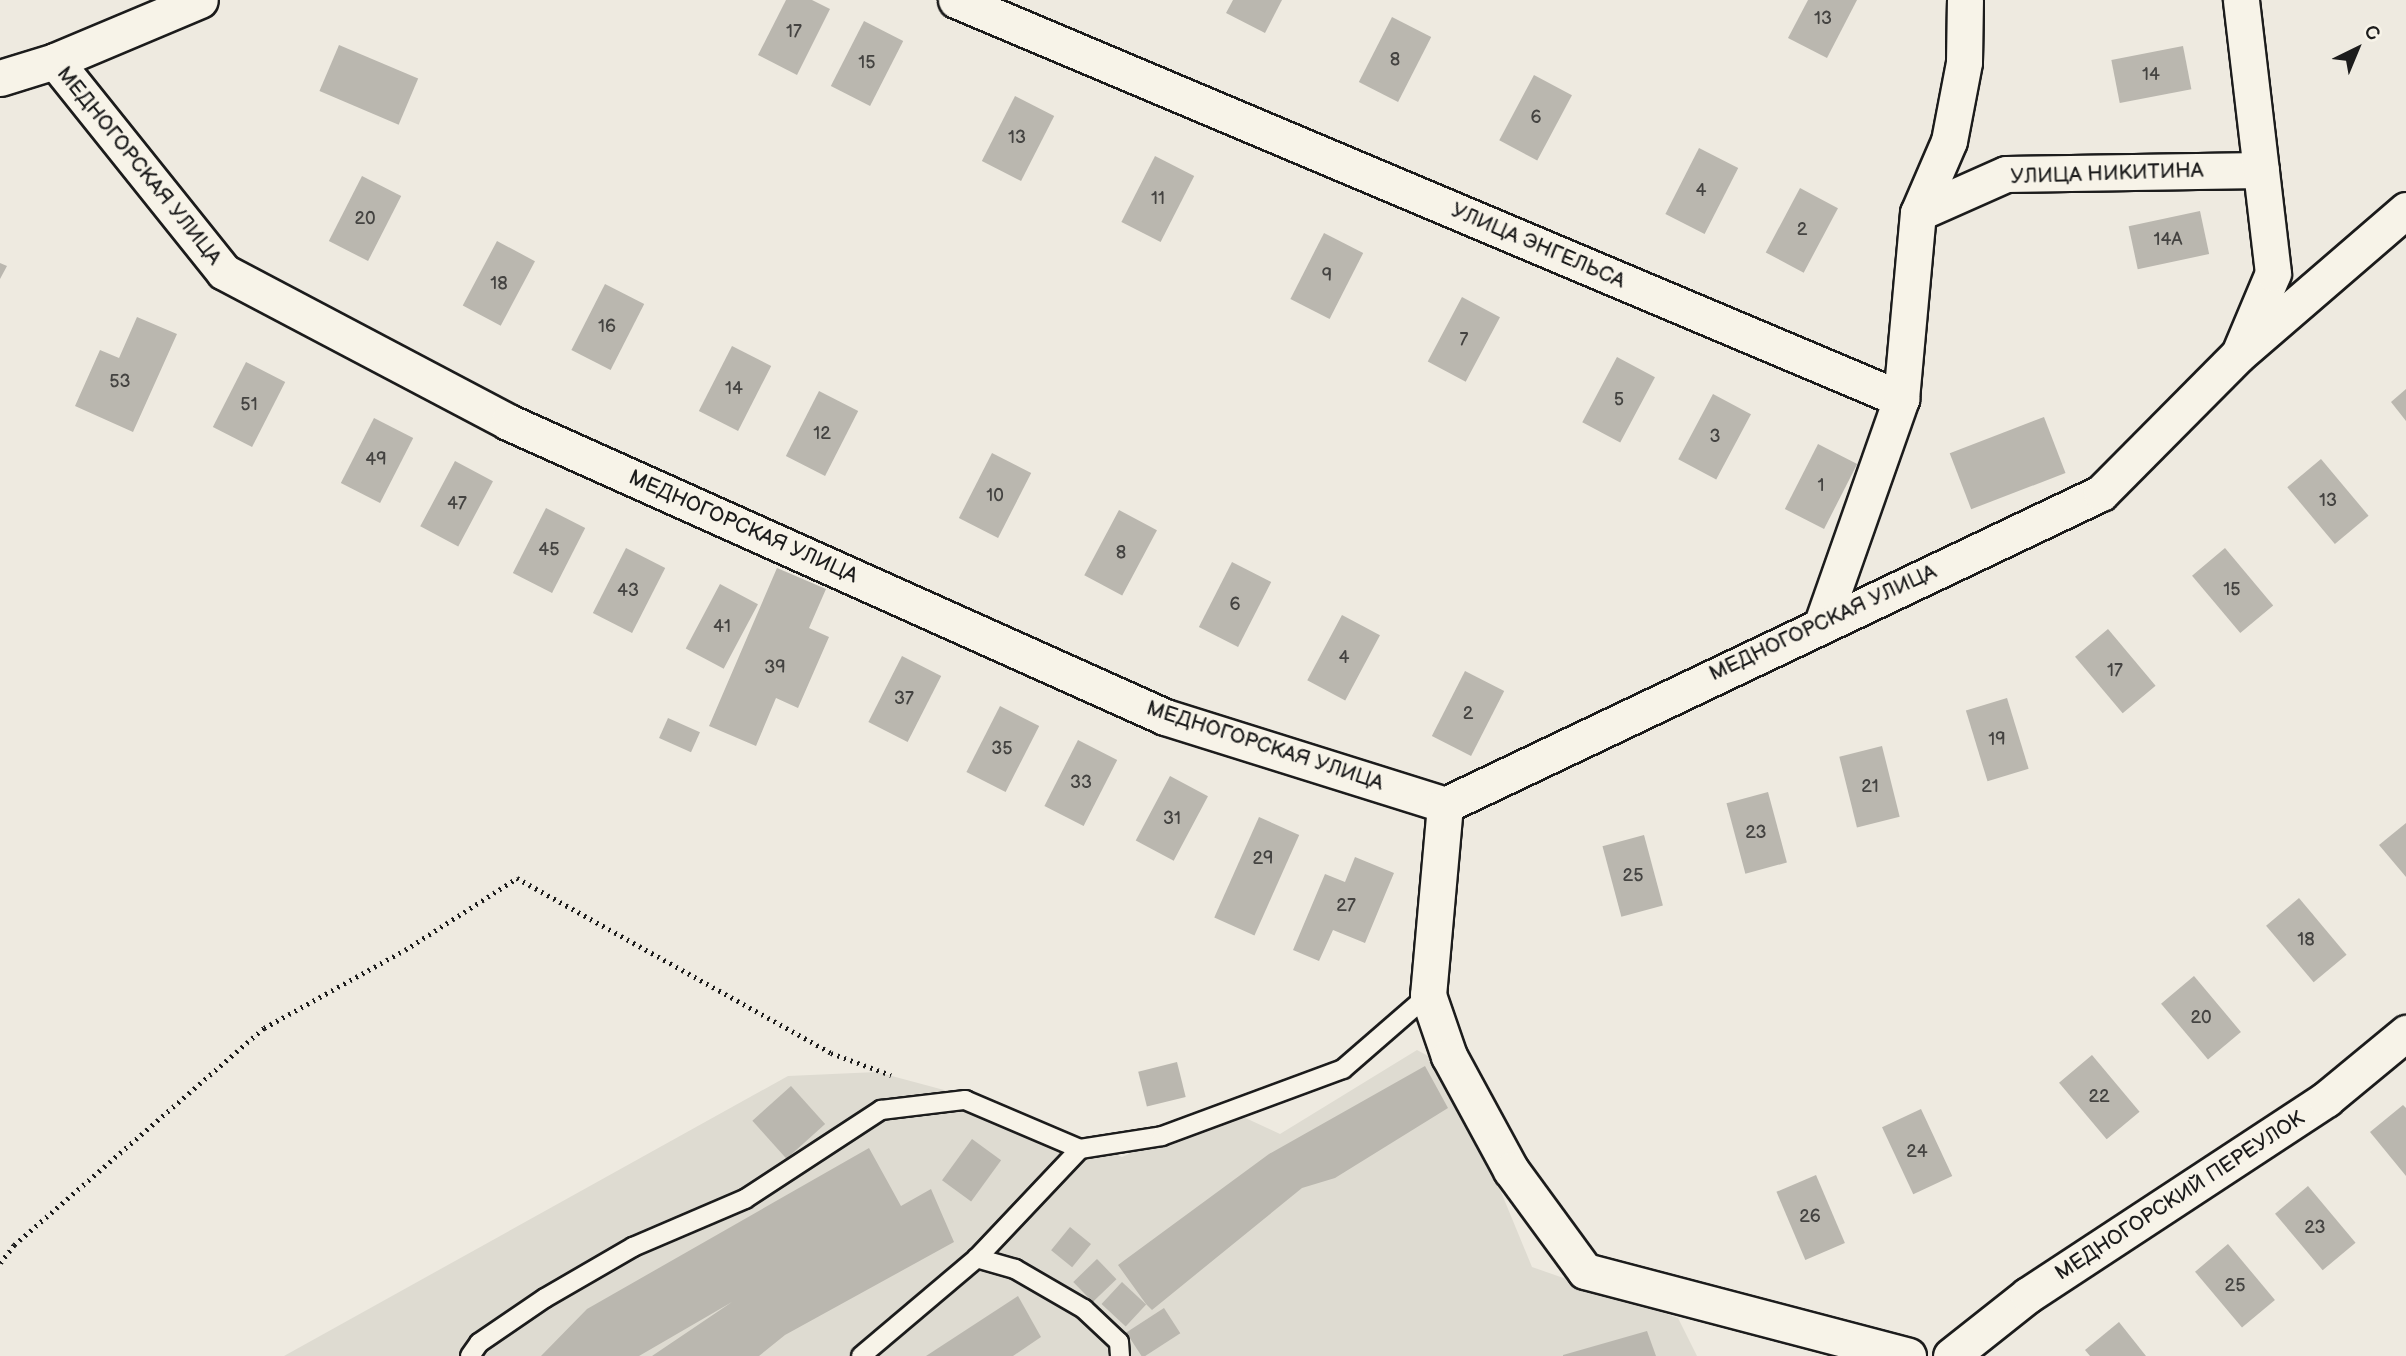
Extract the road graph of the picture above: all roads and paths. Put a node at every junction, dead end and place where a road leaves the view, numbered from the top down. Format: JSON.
{"nodes":[{"id":1,"x":200,"y":0,"type":"edge"},
{"id":2,"x":956,"y":0,"type":"edge"},
{"id":3,"x":1965,"y":0,"type":"edge"},
{"id":4,"x":2241,"y":0,"type":"edge"},
{"id":5,"x":55,"y":61,"type":"junction"},
{"id":6,"x":0,"y":78,"type":"edge"},
{"id":7,"x":2261,"y":170,"type":"junction"},
{"id":8,"x":2406,"y":210,"type":"edge"},
{"id":9,"x":1918,"y":213,"type":"junction"},
{"id":10,"x":2238,"y":355,"type":"junction"},
{"id":11,"x":1901,"y":399,"type":"junction"},
{"id":12,"x":1822,"y":623,"type":"junction"},
{"id":13,"x":1445,"y":805,"type":"junction"},
{"id":14,"x":1429,"y":995,"type":"junction"},
{"id":15,"x":2406,"y":1033,"type":"edge"},
{"id":16,"x":904,"y":1079,"type":"dead end"},
{"id":17,"x":1080,"y":1149,"type":"junction"},
{"id":18,"x":977,"y":1258,"type":"junction"},
{"id":19,"x":0,"y":1263,"type":"edge"},
{"id":20,"x":470,"y":1356,"type":"edge"},
{"id":21,"x":861,"y":1356,"type":"edge"},
{"id":22,"x":1121,"y":1356,"type":"edge"},
{"id":23,"x":1908,"y":1356,"type":"edge"},
{"id":24,"x":1951,"y":1356,"type":"edge"}],
"edges":[{"from":1,"to":5,"type":"street"},
{"from":2,"to":11,"type":"street","name":"УЛИЦА ЭНГЕЛЬСА"},
{"from":3,"to":9,"type":"street"},
{"from":4,"to":7,"type":"street"},
{"from":5,"to":6,"type":"street"},
{"from":5,"to":13,"type":"street","name":"МЕДНОГОРСКАЯ УЛИЦА"},
{"from":7,"to":9,"type":"street","name":"УЛИЦА НИКИТИНА"},
{"from":7,"to":10,"type":"street"},
{"from":8,"to":10,"type":"street","name":"МЕДНОГОРСКАЯ УЛИЦА"},
{"from":9,"to":11,"type":"street"},
{"from":10,"to":12,"type":"street","name":"МЕДНОГОРСКАЯ УЛИЦА"},
{"from":11,"to":12,"type":"street"},
{"from":12,"to":13,"type":"street","name":"МЕДНОГОРСКАЯ УЛИЦА"},
{"from":13,"to":14,"type":"street"},
{"from":14,"to":17,"type":"lane"},
{"from":14,"to":23,"type":"street"},
{"from":15,"to":24,"type":"street","name":"МЕДНОГОРСКИЙ ПЕРЕУЛОК"},
{"from":16,"to":19,"type":"path"},
{"from":17,"to":18,"type":"lane"},
{"from":17,"to":20,"type":"lane"},
{"from":18,"to":21,"type":"lane"},
{"from":18,"to":22,"type":"lane"}]}
